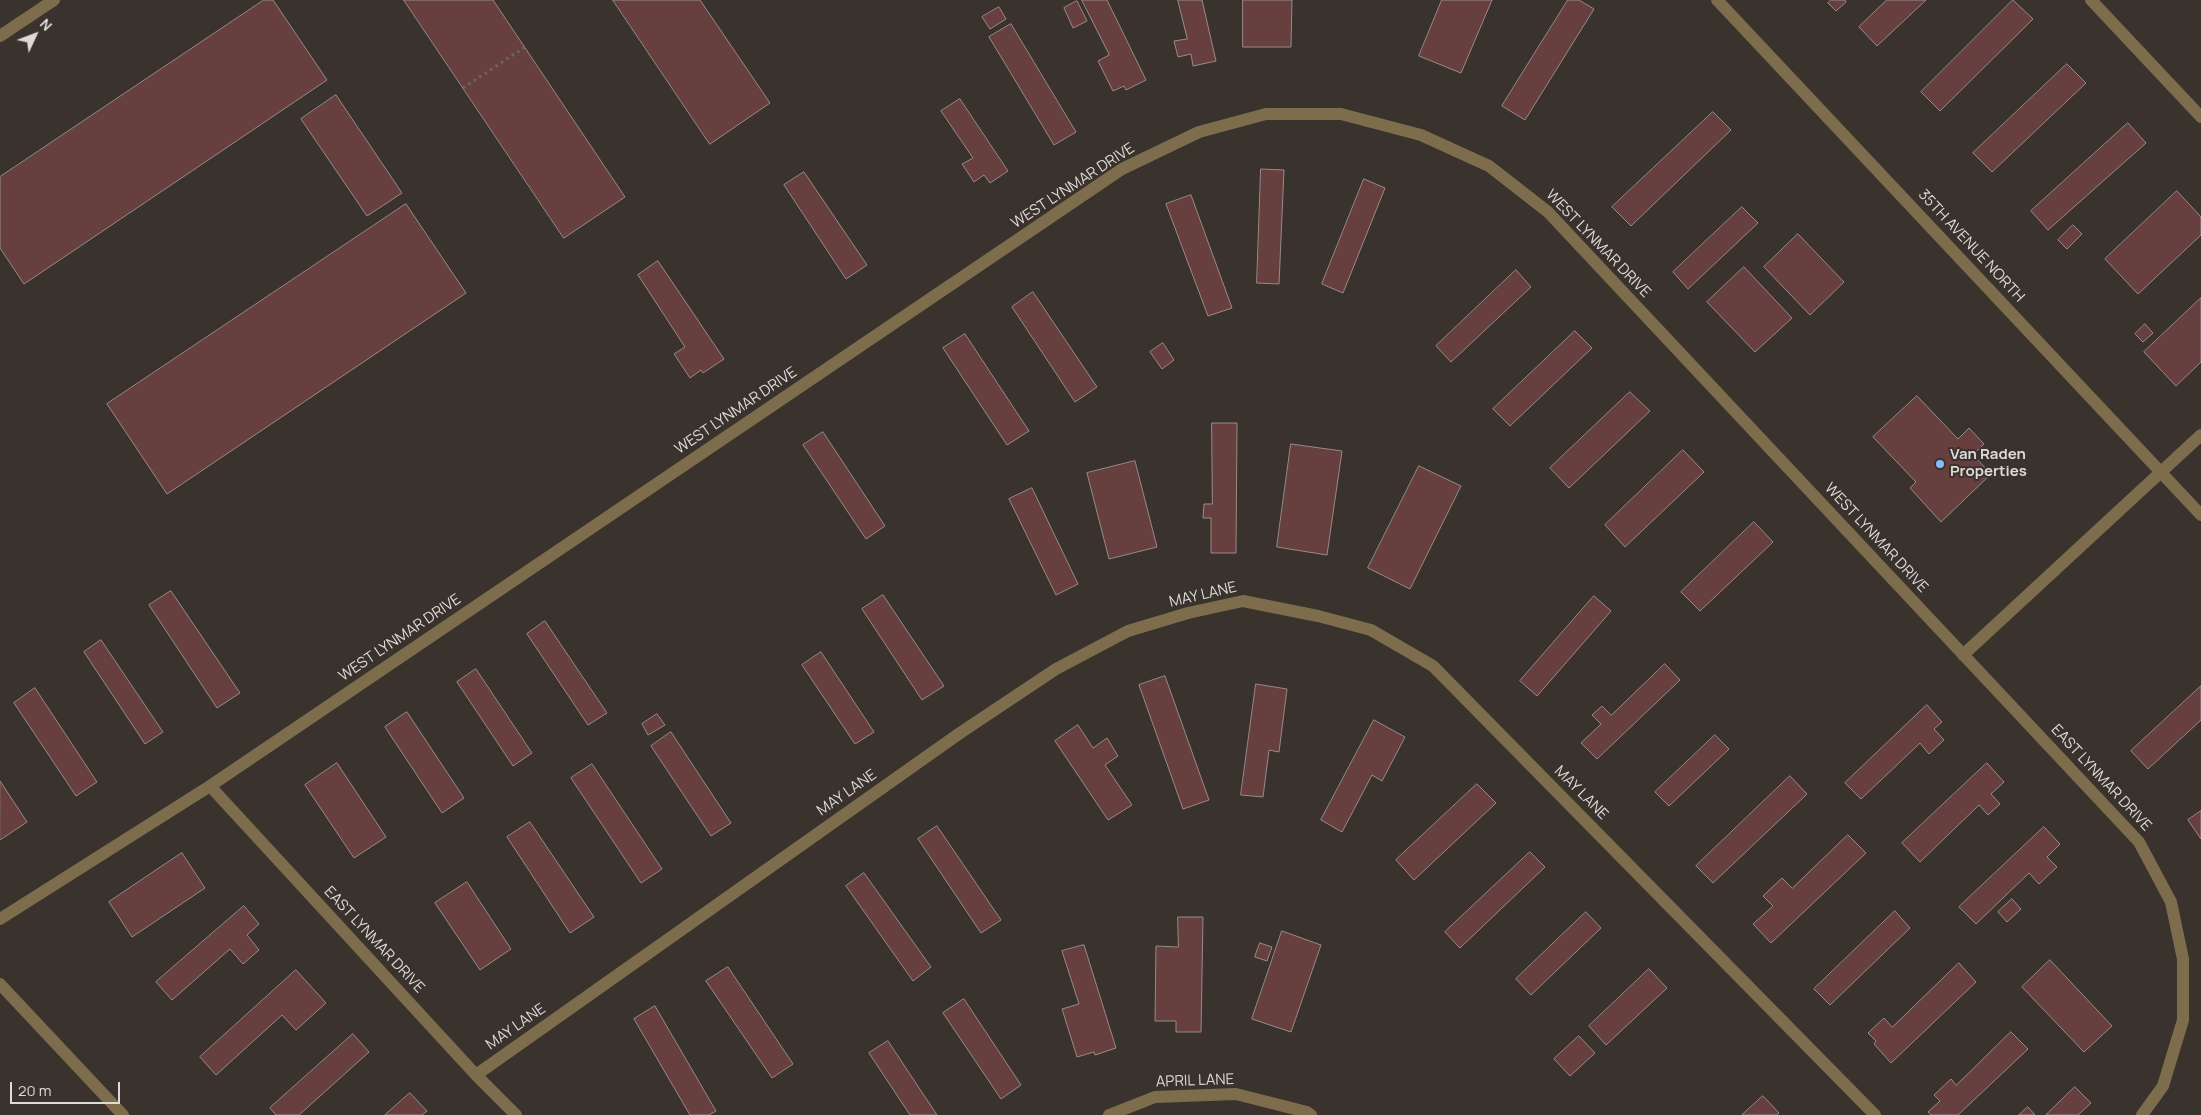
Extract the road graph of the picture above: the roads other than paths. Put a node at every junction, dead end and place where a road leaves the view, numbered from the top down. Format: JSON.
{"nodes":[{"id":1,"x":54,"y":0,"type":"edge"},
{"id":2,"x":1717,"y":0,"type":"edge"},
{"id":3,"x":2091,"y":0,"type":"edge"},
{"id":4,"x":0,"y":36,"type":"edge"},
{"id":5,"x":2201,"y":117,"type":"edge"},
{"id":6,"x":2201,"y":435,"type":"edge"},
{"id":7,"x":2161,"y":472,"type":"junction"},
{"id":8,"x":2201,"y":515,"type":"edge"},
{"id":9,"x":1963,"y":655,"type":"junction"},
{"id":10,"x":210,"y":786,"type":"junction"},
{"id":11,"x":0,"y":919,"type":"edge"},
{"id":12,"x":0,"y":984,"type":"edge"},
{"id":13,"x":476,"y":1075,"type":"junction"},
{"id":14,"x":123,"y":1115,"type":"edge"},
{"id":15,"x":516,"y":1115,"type":"edge"},
{"id":16,"x":1109,"y":1115,"type":"edge"},
{"id":17,"x":1311,"y":1115,"type":"edge"},
{"id":18,"x":1875,"y":1115,"type":"edge"},
{"id":19,"x":2142,"y":1115,"type":"edge"}],
"edges":[{"from":1,"to":4,"type":"street"},
{"from":2,"to":7,"type":"street","name":"35TH AVENUE NORTH"},
{"from":3,"to":5,"type":"street"},
{"from":6,"to":7,"type":"street"},
{"from":7,"to":8,"type":"street","name":"35TH AVENUE NORTH"},
{"from":7,"to":9,"type":"street"},
{"from":9,"to":10,"type":"street","name":"WEST LYNMAR DRIVE"},
{"from":9,"to":19,"type":"street","name":"EAST LYNMAR DRIVE"},
{"from":10,"to":11,"type":"street","name":"WEST LYNMAR DRIVE"},
{"from":10,"to":13,"type":"street","name":"EAST LYNMAR DRIVE"},
{"from":12,"to":14,"type":"street"},
{"from":13,"to":15,"type":"street","name":"EAST LYNMAR DRIVE"},
{"from":13,"to":18,"type":"street","name":"MAY LANE"},
{"from":16,"to":17,"type":"street","name":"APRIL LANE"}]}
